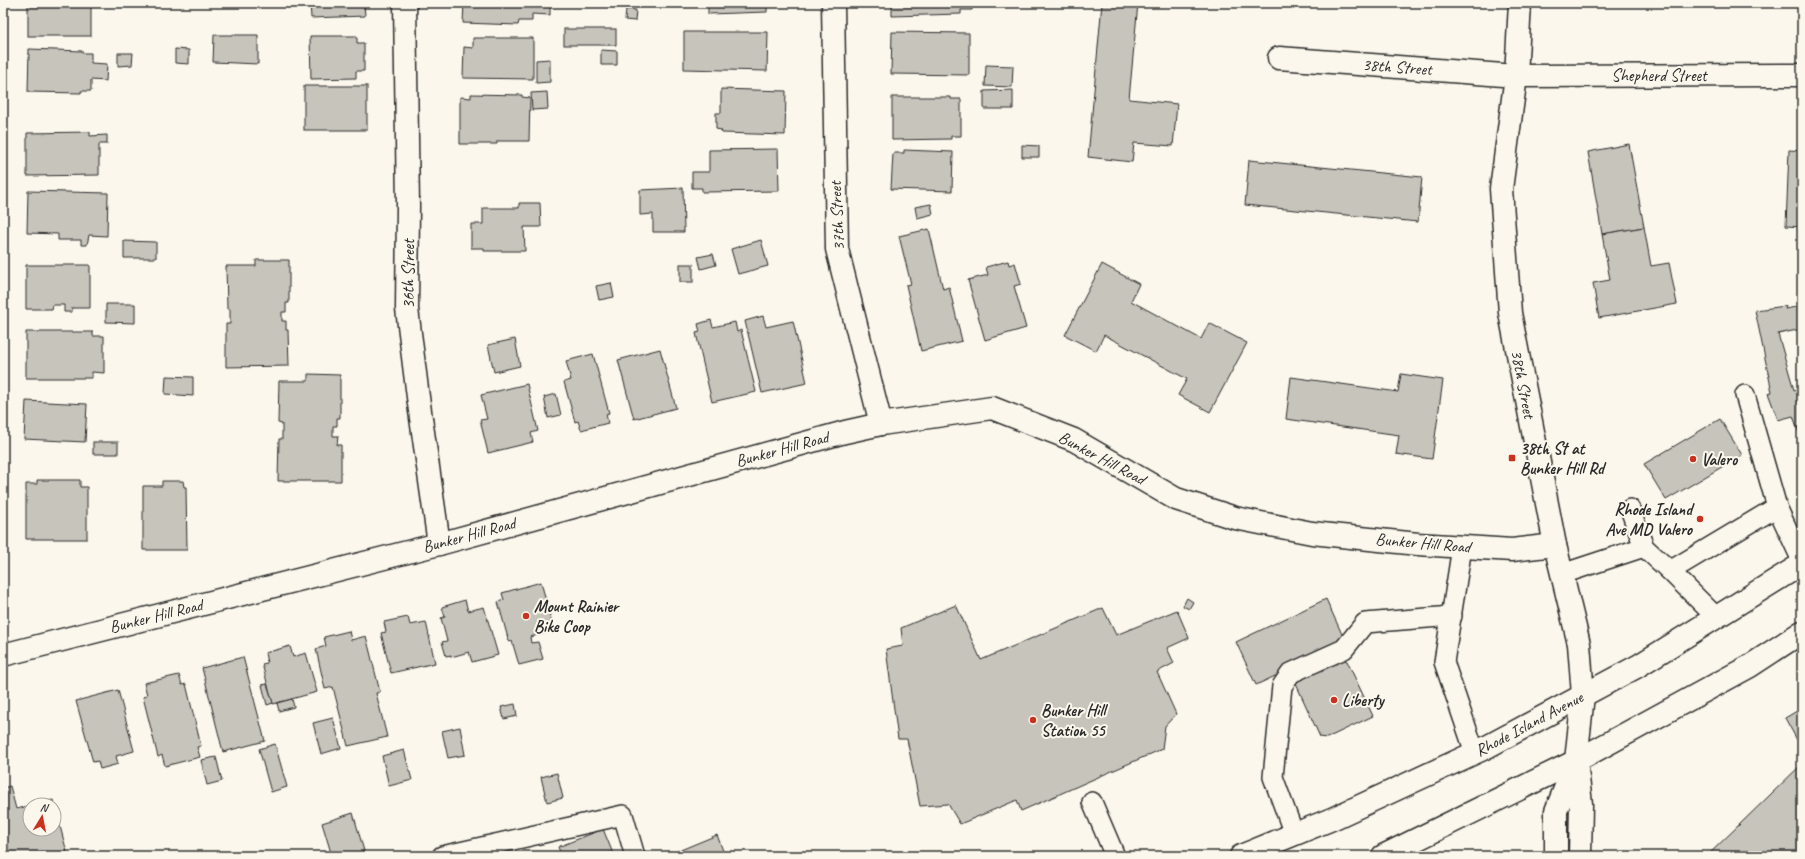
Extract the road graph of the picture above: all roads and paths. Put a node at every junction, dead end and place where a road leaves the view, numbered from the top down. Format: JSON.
{"nodes":[{"id":1,"x":405,"y":3,"type":"edge"},
{"id":2,"x":833,"y":3,"type":"edge"},
{"id":3,"x":1520,"y":3,"type":"edge"},
{"id":4,"x":1279,"y":58,"type":"dead end"},
{"id":5,"x":1801,"y":70,"type":"edge"},
{"id":6,"x":1516,"y":76,"type":"junction"},
{"id":7,"x":1745,"y":395,"type":"dead end"},
{"id":8,"x":880,"y":424,"type":"junction"},
{"id":9,"x":1777,"y":507,"type":"junction"},
{"id":10,"x":1630,"y":509,"type":"dead end"},
{"id":11,"x":440,"y":544,"type":"junction"},
{"id":12,"x":1555,"y":544,"type":"junction"},
{"id":13,"x":1462,"y":547,"type":"junction"},
{"id":14,"x":1644,"y":547,"type":"junction"},
{"id":15,"x":1802,"y":563,"type":"edge"},
{"id":16,"x":1670,"y":571,"type":"junction"},
{"id":17,"x":1562,"y":574,"type":"junction"},
{"id":18,"x":1452,"y":616,"type":"junction"},
{"id":19,"x":1717,"y":618,"type":"junction"},
{"id":20,"x":1802,"y":632,"type":"edge"},
{"id":21,"x":3,"y":655,"type":"edge"},
{"id":22,"x":1583,"y":695,"type":"junction"},
{"id":23,"x":1475,"y":753,"type":"junction"},
{"id":24,"x":1576,"y":761,"type":"junction"},
{"id":25,"x":1092,"y":802,"type":"dead end"},
{"id":26,"x":1294,"y":834,"type":"junction"},
{"id":27,"x":442,"y":856,"type":"edge"},
{"id":28,"x":635,"y":856,"type":"edge"},
{"id":29,"x":1115,"y":856,"type":"edge"},
{"id":30,"x":1241,"y":856,"type":"edge"},
{"id":31,"x":1383,"y":856,"type":"edge"},
{"id":32,"x":1556,"y":856,"type":"edge"},
{"id":33,"x":1580,"y":856,"type":"edge"}],
"edges":[{"from":1,"to":11,"type":"street","name":"36th Street"},
{"from":2,"to":8,"type":"street","name":"37th Street"},
{"from":3,"to":6,"type":"street","name":"38th Street"},
{"from":4,"to":6,"type":"street","name":"38th Street"},
{"from":5,"to":6,"type":"street","name":"Shepherd Street"},
{"from":6,"to":12,"type":"street","name":"38th Street"},
{"from":7,"to":9,"type":"lane"},
{"from":8,"to":11,"type":"street","name":"Bunker Hill Road"},
{"from":8,"to":13,"type":"street","name":"Bunker Hill Road"},
{"from":9,"to":15,"type":"lane"},
{"from":9,"to":16,"type":"lane"},
{"from":10,"to":14,"type":"lane"},
{"from":11,"to":21,"type":"street","name":"Bunker Hill Road"},
{"from":12,"to":13,"type":"street","name":"Bunker Hill Road"},
{"from":12,"to":17,"type":"street","name":"38th Street"},
{"from":13,"to":18,"type":"lane"},
{"from":14,"to":16,"type":"lane"},
{"from":14,"to":17,"type":"lane"},
{"from":15,"to":19,"type":"street","name":"Rhode Island Avenue"},
{"from":16,"to":19,"type":"lane"},
{"from":17,"to":22,"type":"street","name":"38th Street"},
{"from":18,"to":23,"type":"lane"},
{"from":18,"to":26,"type":"lane"},
{"from":19,"to":22,"type":"street","name":"Rhode Island Avenue"},
{"from":20,"to":24,"type":"street"},
{"from":22,"to":23,"type":"street","name":"Rhode Island Avenue"},
{"from":22,"to":24,"type":"street","name":"38th Street"},
{"from":23,"to":26,"type":"street","name":"Rhode Island Avenue"},
{"from":24,"to":31,"type":"street"},
{"from":24,"to":32,"type":"street","name":"38th Street"},
{"from":24,"to":33,"type":"street","name":"38th Street"},
{"from":25,"to":29,"type":"lane"},
{"from":26,"to":30,"type":"street","name":"Rhode Island Avenue"},
{"from":27,"to":28,"type":"lane"}]}
